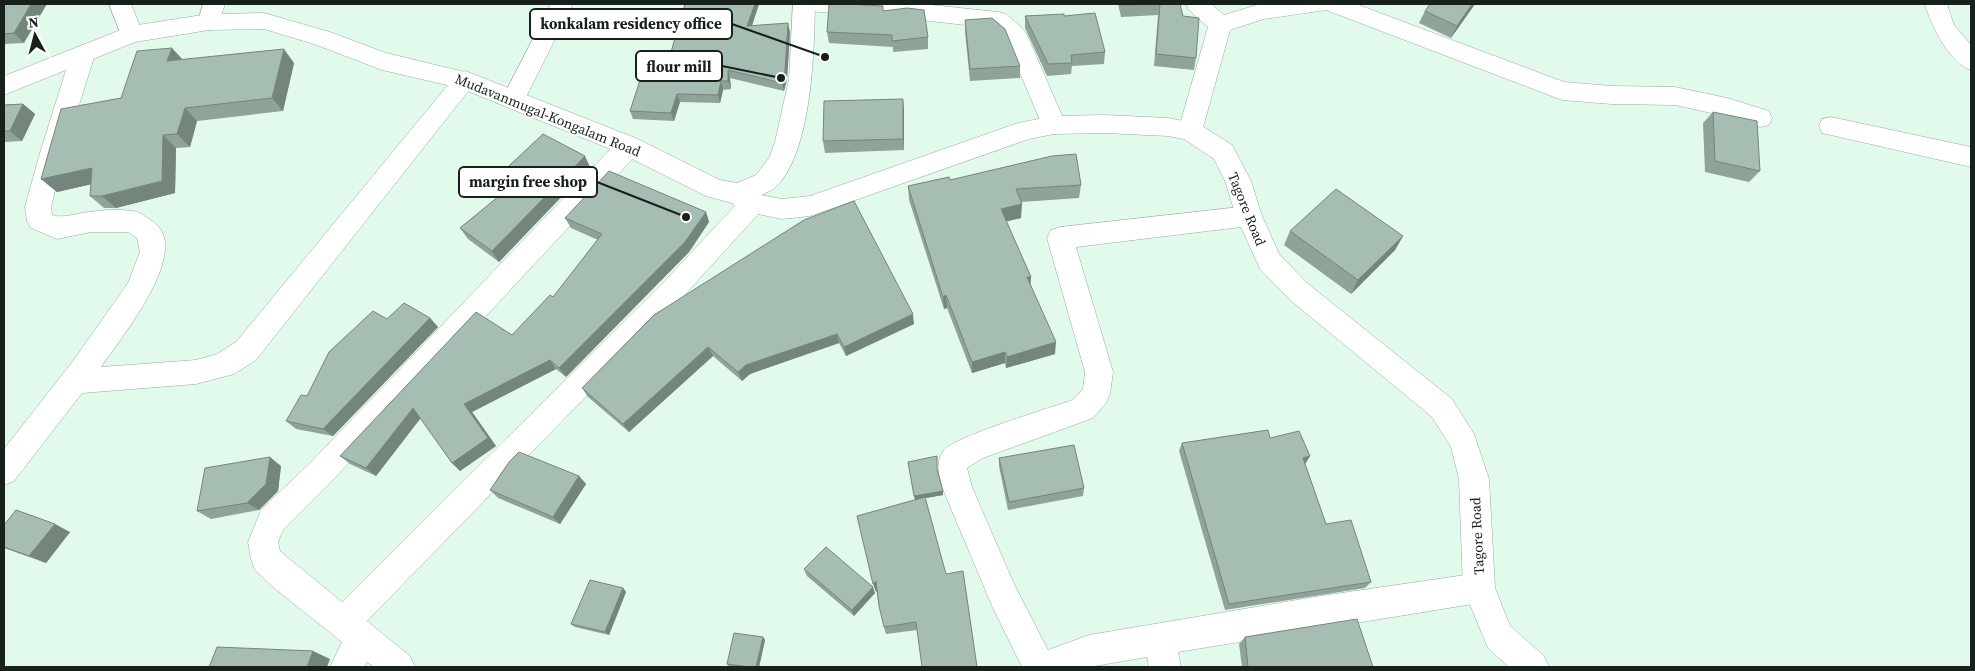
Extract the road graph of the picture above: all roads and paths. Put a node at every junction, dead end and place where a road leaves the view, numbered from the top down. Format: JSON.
{"nodes":[{"id":1,"x":120,"y":4,"type":"edge"},
{"id":2,"x":562,"y":4,"type":"edge"},
{"id":3,"x":804,"y":4,"type":"edge"},
{"id":4,"x":818,"y":4,"type":"edge"},
{"id":5,"x":1198,"y":4,"type":"edge"},
{"id":6,"x":1318,"y":4,"type":"edge"},
{"id":7,"x":1334,"y":4,"type":"edge"},
{"id":8,"x":1936,"y":4,"type":"edge"},
{"id":9,"x":212,"y":13,"type":"edge"},
{"id":10,"x":1220,"y":25,"type":"junction"},
{"id":11,"x":131,"y":34,"type":"junction"},
{"id":12,"x":83,"y":54,"type":"junction"},
{"id":13,"x":1971,"y":60,"type":"edge"},
{"id":14,"x":465,"y":80,"type":"junction"},
{"id":15,"x":4,"y":86,"type":"edge"},
{"id":16,"x":514,"y":99,"type":"junction"},
{"id":17,"x":1760,"y":118,"type":"dead end"},
{"id":18,"x":1054,"y":125,"type":"junction"},
{"id":19,"x":1831,"y":126,"type":"dead end"},
{"id":20,"x":1190,"y":131,"type":"junction"},
{"id":21,"x":629,"y":146,"type":"junction"},
{"id":22,"x":1971,"y":157,"type":"edge"},
{"id":23,"x":745,"y":199,"type":"junction"},
{"id":24,"x":1249,"y":216,"type":"junction"},
{"id":25,"x":74,"y":381,"type":"junction"},
{"id":26,"x":4,"y":471,"type":"edge"},
{"id":27,"x":1479,"y":588,"type":"junction"},
{"id":28,"x":352,"y":631,"type":"junction"},
{"id":29,"x":1162,"y":653,"type":"edge"},
{"id":30,"x":346,"y":667,"type":"edge"},
{"id":31,"x":400,"y":667,"type":"edge"},
{"id":32,"x":1039,"y":667,"type":"edge"},
{"id":33,"x":1046,"y":667,"type":"edge"},
{"id":34,"x":1533,"y":667,"type":"edge"}],
"edges":[{"from":1,"to":11,"type":"street"},
{"from":2,"to":16,"type":"street"},
{"from":3,"to":23,"type":"street"},
{"from":4,"to":18,"type":"street"},
{"from":5,"to":10,"type":"street"},
{"from":6,"to":10,"type":"street"},
{"from":7,"to":17,"type":"street"},
{"from":8,"to":13,"type":"street"},
{"from":9,"to":11,"type":"street","name":"Mudavanmugal-Kongalam Road"},
{"from":9,"to":14,"type":"street","name":"Mudavanmugal-Kongalam Road"},
{"from":10,"to":20,"type":"street"},
{"from":11,"to":12,"type":"street","name":"Mudavanmugal-Kongalam Road"},
{"from":12,"to":15,"type":"street","name":"Mudavanmugal-Kongalam Road"},
{"from":12,"to":25,"type":"street"},
{"from":14,"to":16,"type":"street","name":"Mudavanmugal-Kongalam Road"},
{"from":14,"to":25,"type":"street"},
{"from":16,"to":21,"type":"street","name":"Mudavanmugal-Kongalam Road"},
{"from":18,"to":20,"type":"street","name":"Tagore Road"},
{"from":18,"to":23,"type":"street","name":"Tagore Road"},
{"from":19,"to":22,"type":"street"},
{"from":20,"to":24,"type":"street","name":"Tagore Road"},
{"from":21,"to":23,"type":"street","name":"Mudavanmugal-Kongalam Road"},
{"from":21,"to":28,"type":"street"},
{"from":23,"to":28,"type":"street"},
{"from":24,"to":27,"type":"street","name":"Tagore Road"},
{"from":24,"to":32,"type":"street"},
{"from":25,"to":26,"type":"street"},
{"from":27,"to":29,"type":"street"},
{"from":27,"to":34,"type":"street","name":"Tagore Road"},
{"from":28,"to":30,"type":"street"},
{"from":28,"to":31,"type":"street"},
{"from":29,"to":33,"type":"street"}]}
